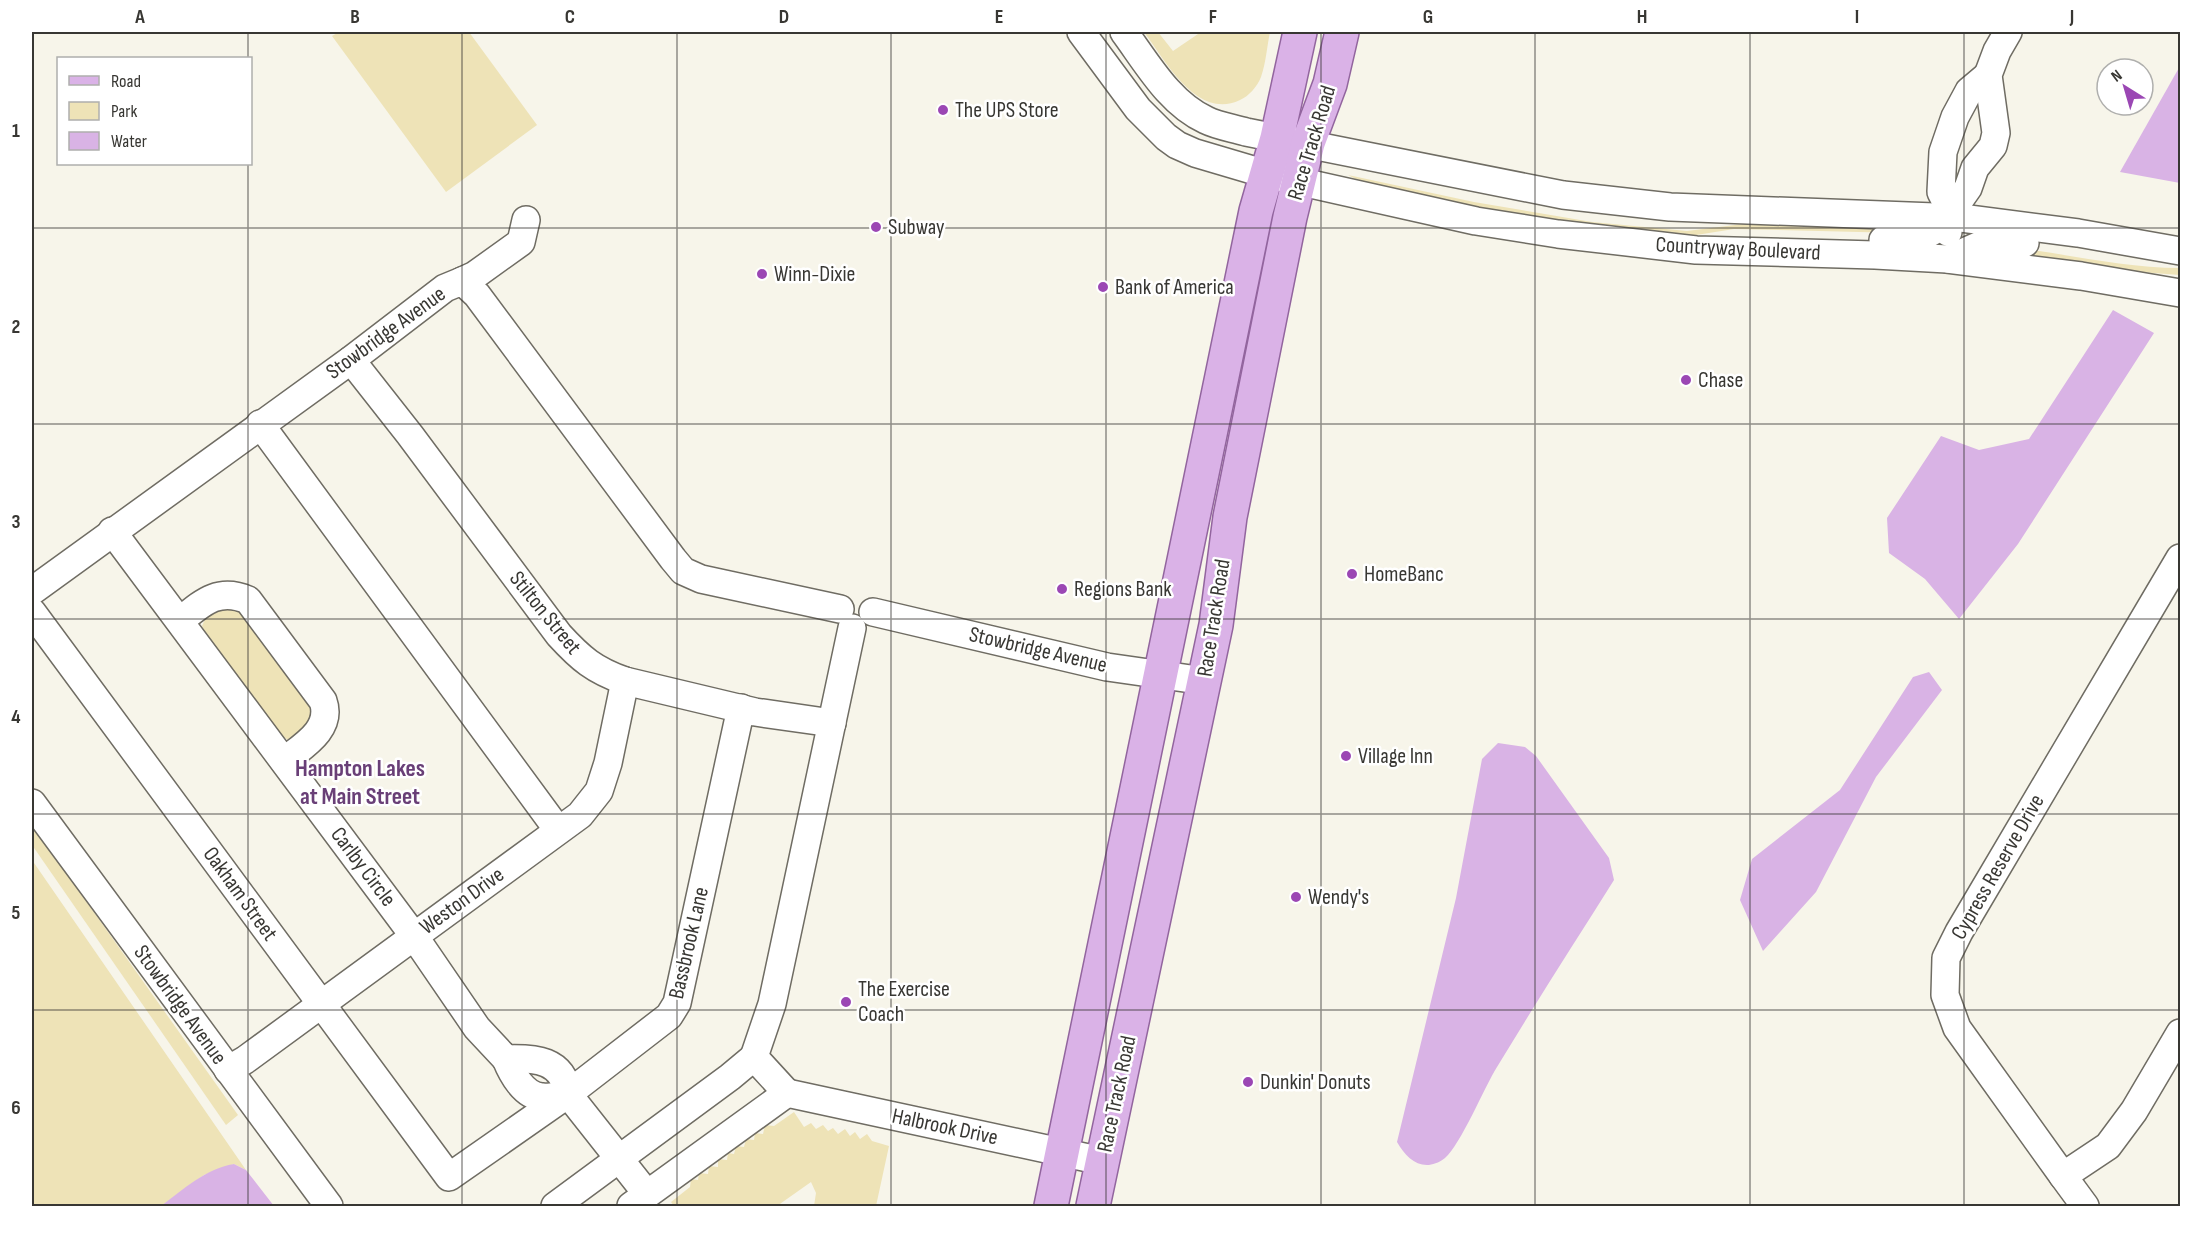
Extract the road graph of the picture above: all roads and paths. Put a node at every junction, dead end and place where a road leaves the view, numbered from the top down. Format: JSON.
{"nodes":[{"id":1,"x":1081,"y":32,"type":"edge"},
{"id":2,"x":1124,"y":32,"type":"edge"},
{"id":3,"x":1300,"y":32,"type":"edge"},
{"id":4,"x":1342,"y":32,"type":"edge"},
{"id":5,"x":2008,"y":32,"type":"edge"},
{"id":6,"x":1988,"y":75,"type":"junction"},
{"id":7,"x":1293,"y":140,"type":"junction"},
{"id":8,"x":1266,"y":174,"type":"junction"},
{"id":9,"x":1299,"y":182,"type":"junction"},
{"id":10,"x":1949,"y":213,"type":"junction"},
{"id":11,"x":523,"y":231,"type":"dead end"},
{"id":12,"x":1685,"y":249,"type":"junction"},
{"id":13,"x":2181,"y":251,"type":"edge"},
{"id":14,"x":1947,"y":259,"type":"junction"},
{"id":15,"x":2181,"y":260,"type":"edge"},
{"id":16,"x":462,"y":281,"type":"junction"},
{"id":17,"x":2181,"y":283,"type":"edge"},
{"id":18,"x":2144,"y":286,"type":"junction"},
{"id":19,"x":2181,"y":293,"type":"edge"},
{"id":20,"x":351,"y":360,"type":"junction"},
{"id":21,"x":260,"y":424,"type":"junction"},
{"id":22,"x":112,"y":531,"type":"junction"},
{"id":23,"x":2181,"y":558,"type":"edge"},
{"id":24,"x":32,"y":591,"type":"edge"},
{"id":25,"x":32,"y":612,"type":"edge"},
{"id":26,"x":855,"y":616,"type":"junction"},
{"id":27,"x":180,"y":621,"type":"junction"},
{"id":28,"x":1160,"y":674,"type":"junction"},
{"id":29,"x":625,"y":681,"type":"junction"},
{"id":30,"x":1205,"y":681,"type":"junction"},
{"id":31,"x":741,"y":708,"type":"junction"},
{"id":32,"x":832,"y":723,"type":"junction"},
{"id":33,"x":284,"y":761,"type":"junction"},
{"id":34,"x":32,"y":803,"type":"edge"},
{"id":35,"x":558,"y":830,"type":"junction"},
{"id":36,"x":414,"y":936,"type":"junction"},
{"id":37,"x":321,"y":1003,"type":"junction"},
{"id":38,"x":2181,"y":1033,"type":"edge"},
{"id":39,"x":754,"y":1057,"type":"junction"},
{"id":40,"x":228,"y":1070,"type":"junction"},
{"id":41,"x":787,"y":1093,"type":"junction"},
{"id":42,"x":568,"y":1094,"type":"junction"},
{"id":43,"x":1062,"y":1152,"type":"junction"},
{"id":44,"x":621,"y":1158,"type":"junction"},
{"id":45,"x":1102,"y":1161,"type":"junction"},
{"id":46,"x":2063,"y":1176,"type":"junction"},
{"id":47,"x":449,"y":1177,"type":"joint"},
{"id":48,"x":639,"y":1200,"type":"edge"},
{"id":49,"x":329,"y":1206,"type":"edge"},
{"id":50,"x":555,"y":1206,"type":"edge"},
{"id":51,"x":1051,"y":1206,"type":"edge"},
{"id":52,"x":1093,"y":1206,"type":"edge"},
{"id":53,"x":2085,"y":1206,"type":"edge"}],
"edges":[{"from":1,"to":8,"type":"street","name":"Countryway Boulevard"},
{"from":2,"to":7,"type":"street","name":"Countryway Boulevard"},
{"from":3,"to":7,"type":"main road","name":"Race Track Road"},
{"from":4,"to":7,"type":"main road","name":"Race Track Road"},
{"from":5,"to":6,"type":"street"},
{"from":6,"to":10,"type":"street"},
{"from":6,"to":10,"type":"street"},
{"from":7,"to":8,"type":"main road","name":"Race Track Road"},
{"from":7,"to":9,"type":"main road","name":"Race Track Road"},
{"from":7,"to":10,"type":"street","name":"Countryway Boulevard"},
{"from":8,"to":9,"type":"street","name":"Countryway Boulevard"},
{"from":8,"to":28,"type":"main road","name":"Race Track Road"},
{"from":9,"to":12,"type":"street","name":"Countryway Boulevard"},
{"from":9,"to":30,"type":"main road","name":"Race Track Road"},
{"from":10,"to":12,"type":"street"},
{"from":10,"to":13,"type":"street","name":"Countryway Boulevard"},
{"from":10,"to":14,"type":"street"},
{"from":11,"to":16,"type":"street"},
{"from":12,"to":14,"type":"street","name":"Countryway Boulevard"},
{"from":14,"to":15,"type":"street"},
{"from":14,"to":18,"type":"street","name":"Countryway Boulevard"},
{"from":16,"to":20,"type":"street","name":"Stowbridge Avenue"},
{"from":16,"to":26,"type":"street","name":"Stowbridge Avenue"},
{"from":17,"to":18,"type":"street"},
{"from":18,"to":19,"type":"street","name":"Countryway Boulevard"},
{"from":20,"to":21,"type":"street","name":"Stowbridge Avenue"},
{"from":20,"to":29,"type":"street","name":"Stilton Street"},
{"from":21,"to":22,"type":"street","name":"Stowbridge Avenue"},
{"from":21,"to":35,"type":"street"},
{"from":22,"to":24,"type":"street","name":"Stowbridge Avenue"},
{"from":22,"to":27,"type":"street","name":"Carlby Circle"},
{"from":23,"to":46,"type":"street","name":"Cypress Reserve Drive"},
{"from":25,"to":37,"type":"street","name":"Oakham Street"},
{"from":26,"to":28,"type":"street","name":"Stowbridge Avenue"},
{"from":26,"to":32,"type":"street"},
{"from":27,"to":33,"type":"street","name":"Carlby Circle"},
{"from":27,"to":33,"type":"street"},
{"from":28,"to":30,"type":"street","name":"Stowbridge Avenue"},
{"from":28,"to":43,"type":"main road","name":"Race Track Road"},
{"from":29,"to":31,"type":"street","name":"Stilton Street"},
{"from":29,"to":35,"type":"street","name":"Weston Drive"},
{"from":30,"to":45,"type":"main road","name":"Race Track Road"},
{"from":31,"to":32,"type":"street","name":"Stilton Street"},
{"from":31,"to":42,"type":"street","name":"Bassbrook Lane"},
{"from":32,"to":39,"type":"street"},
{"from":33,"to":36,"type":"street","name":"Carlby Circle"},
{"from":34,"to":40,"type":"street","name":"Stowbridge Avenue"},
{"from":35,"to":36,"type":"street","name":"Weston Drive"},
{"from":36,"to":37,"type":"street","name":"Weston Drive"},
{"from":36,"to":42,"type":"street","name":"Carlby Circle"},
{"from":37,"to":40,"type":"street","name":"Weston Drive"},
{"from":37,"to":47,"type":"street","name":"Oakham Street"},
{"from":38,"to":46,"type":"street"},
{"from":39,"to":41,"type":"street"},
{"from":39,"to":44,"type":"street"},
{"from":40,"to":49,"type":"street","name":"Stowbridge Avenue"},
{"from":41,"to":43,"type":"street","name":"Halbrook Drive"},
{"from":41,"to":48,"type":"street"},
{"from":42,"to":44,"type":"street"},
{"from":42,"to":47,"type":"street","name":"Bassbrook Lane"},
{"from":43,"to":45,"type":"street","name":"Halbrook Drive"},
{"from":43,"to":51,"type":"main road","name":"Race Track Road"},
{"from":44,"to":48,"type":"street"},
{"from":44,"to":50,"type":"street"},
{"from":45,"to":52,"type":"main road","name":"Race Track Road"},
{"from":46,"to":53,"type":"street","name":"Cypress Reserve Drive"}]}
